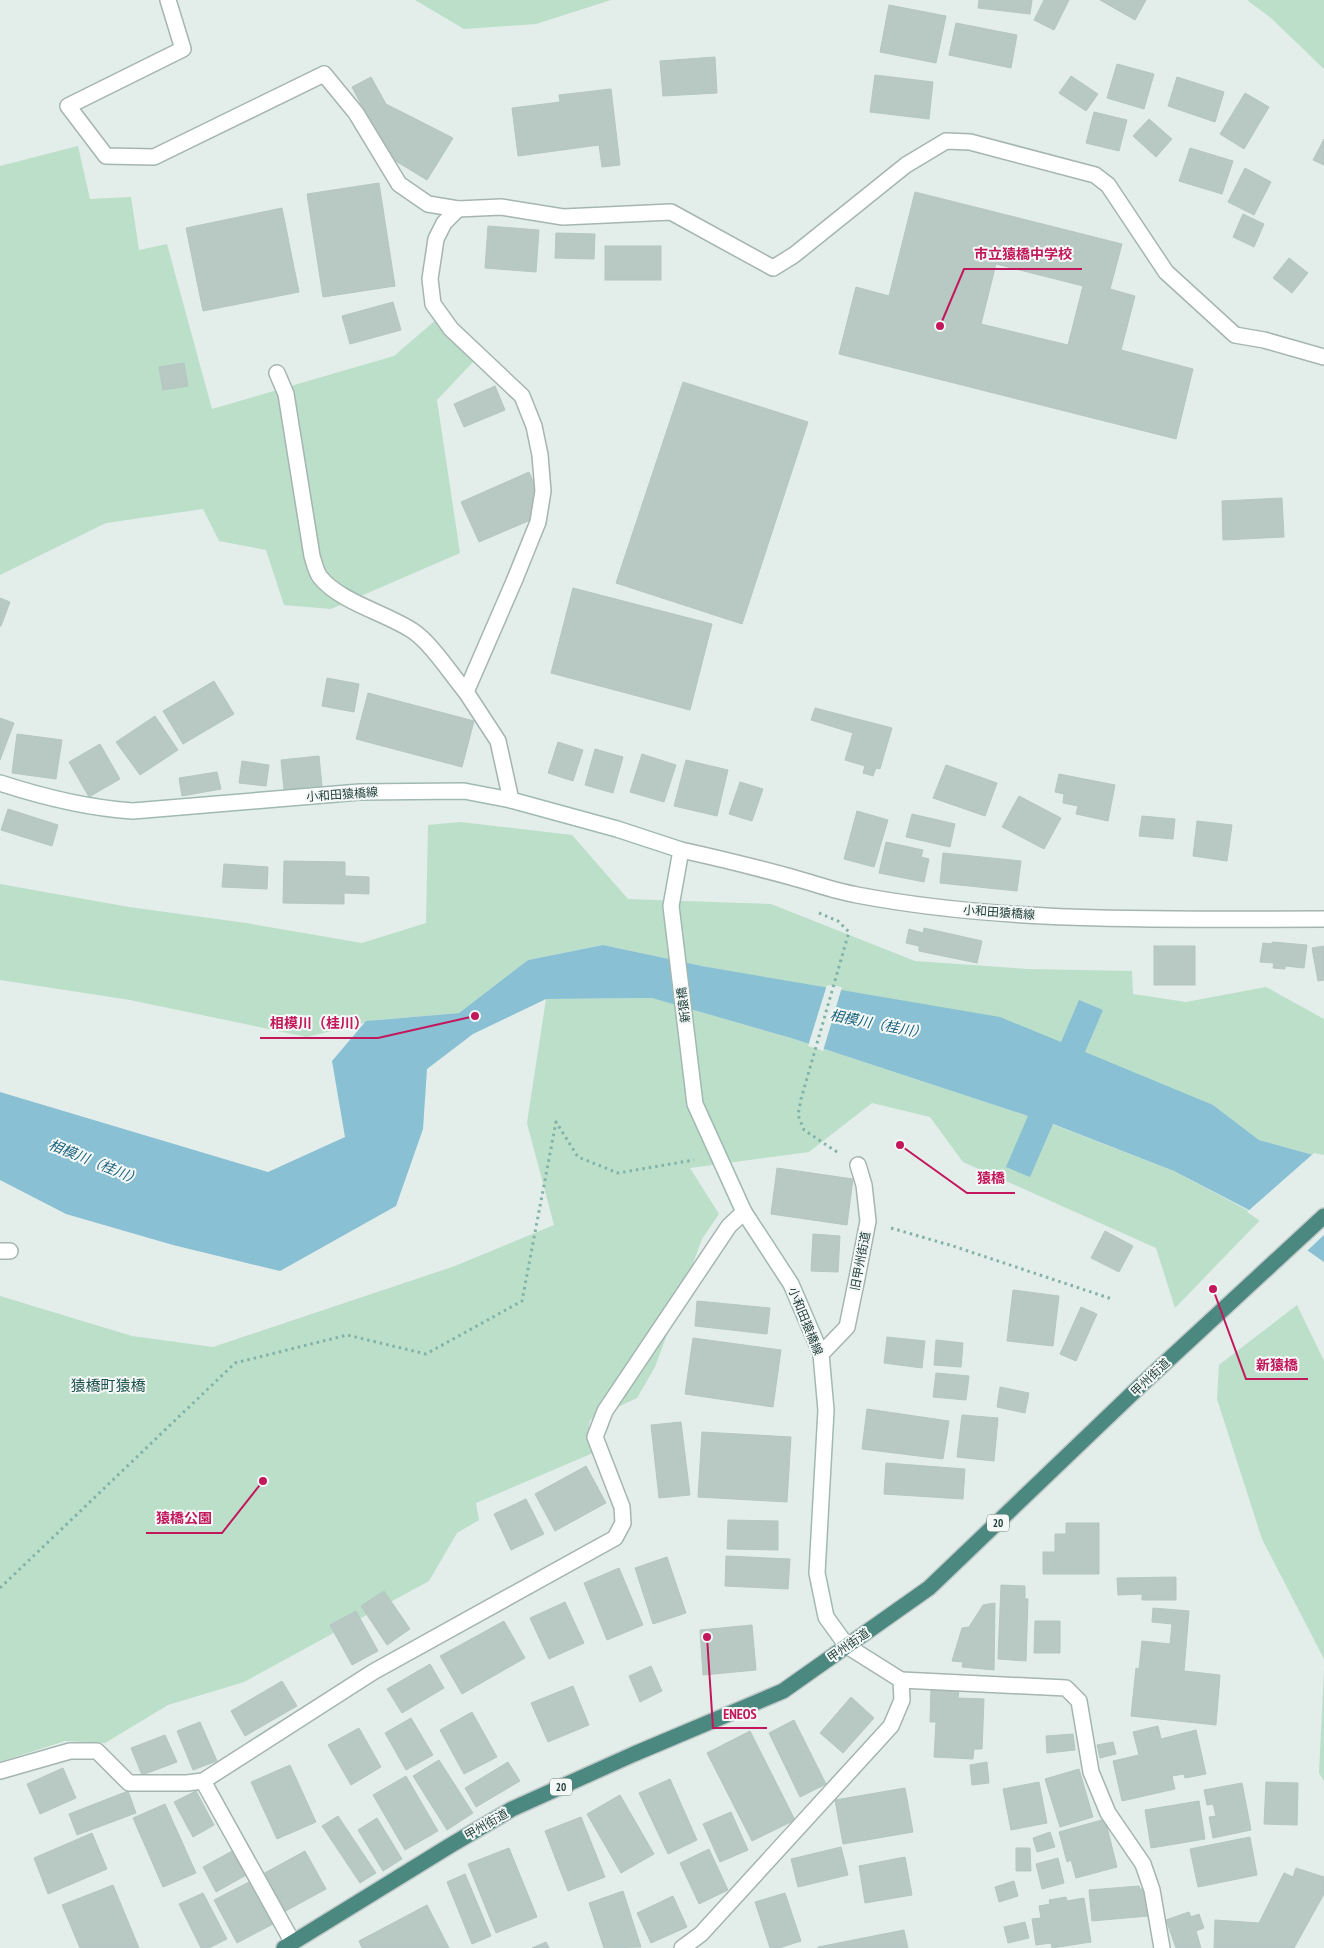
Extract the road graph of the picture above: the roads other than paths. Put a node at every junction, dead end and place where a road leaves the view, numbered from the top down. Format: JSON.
{"nodes":[{"id":1,"x":168,"y":0,"type":"edge"},
{"id":2,"x":458,"y":209,"type":"junction"},
{"id":3,"x":1324,"y":357,"type":"edge"},
{"id":4,"x":277,"y":373,"type":"dead end"},
{"id":5,"x":466,"y":692,"type":"junction"},
{"id":6,"x":0,"y":783,"type":"edge"},
{"id":7,"x":511,"y":800,"type":"junction"},
{"id":8,"x":681,"y":850,"type":"junction"},
{"id":9,"x":1324,"y":919,"type":"edge"},
{"id":10,"x":695,"y":1104,"type":"joint"},
{"id":11,"x":858,"y":1165,"type":"road end"},
{"id":12,"x":744,"y":1212,"type":"junction"},
{"id":13,"x":1324,"y":1216,"type":"edge"},
{"id":14,"x":821,"y":1354,"type":"junction"},
{"id":15,"x":847,"y":1646,"type":"junction"},
{"id":16,"x":901,"y":1680,"type":"junction"},
{"id":17,"x":0,"y":1771,"type":"edge"},
{"id":18,"x":203,"y":1780,"type":"junction"},
{"id":19,"x":288,"y":1945,"type":"edge"},
{"id":20,"x":682,"y":1948,"type":"edge"},
{"id":21,"x":1162,"y":1948,"type":"edge"}],
"edges":[{"from":1,"to":2,"type":"street"},
{"from":2,"to":3,"type":"street"},
{"from":2,"to":5,"type":"street"},
{"from":4,"to":5,"type":"street"},
{"from":5,"to":7,"type":"street"},
{"from":6,"to":7,"type":"street","name":"小和田猿橋線"},
{"from":7,"to":8,"type":"street","name":"小和田猿橋線"},
{"from":8,"to":9,"type":"street","name":"小和田猿橋線"},
{"from":8,"to":10,"type":"street","name":"新猿橋"},
{"from":10,"to":12,"type":"street","name":"小和田猿橋線"},
{"from":11,"to":14,"type":"street","name":"旧甲州街道"},
{"from":12,"to":14,"type":"street","name":"小和田猿橋線"},
{"from":12,"to":18,"type":"street"},
{"from":13,"to":15,"type":"highway","name":"甲州街道","number":"20"},
{"from":14,"to":15,"type":"street","name":"小和田猿橋線"},
{"from":15,"to":16,"type":"street"},
{"from":15,"to":19,"type":"highway","name":"甲州街道","number":"20"},
{"from":16,"to":20,"type":"street"},
{"from":16,"to":21,"type":"street"},
{"from":17,"to":18,"type":"street"},
{"from":18,"to":19,"type":"street"}]}
